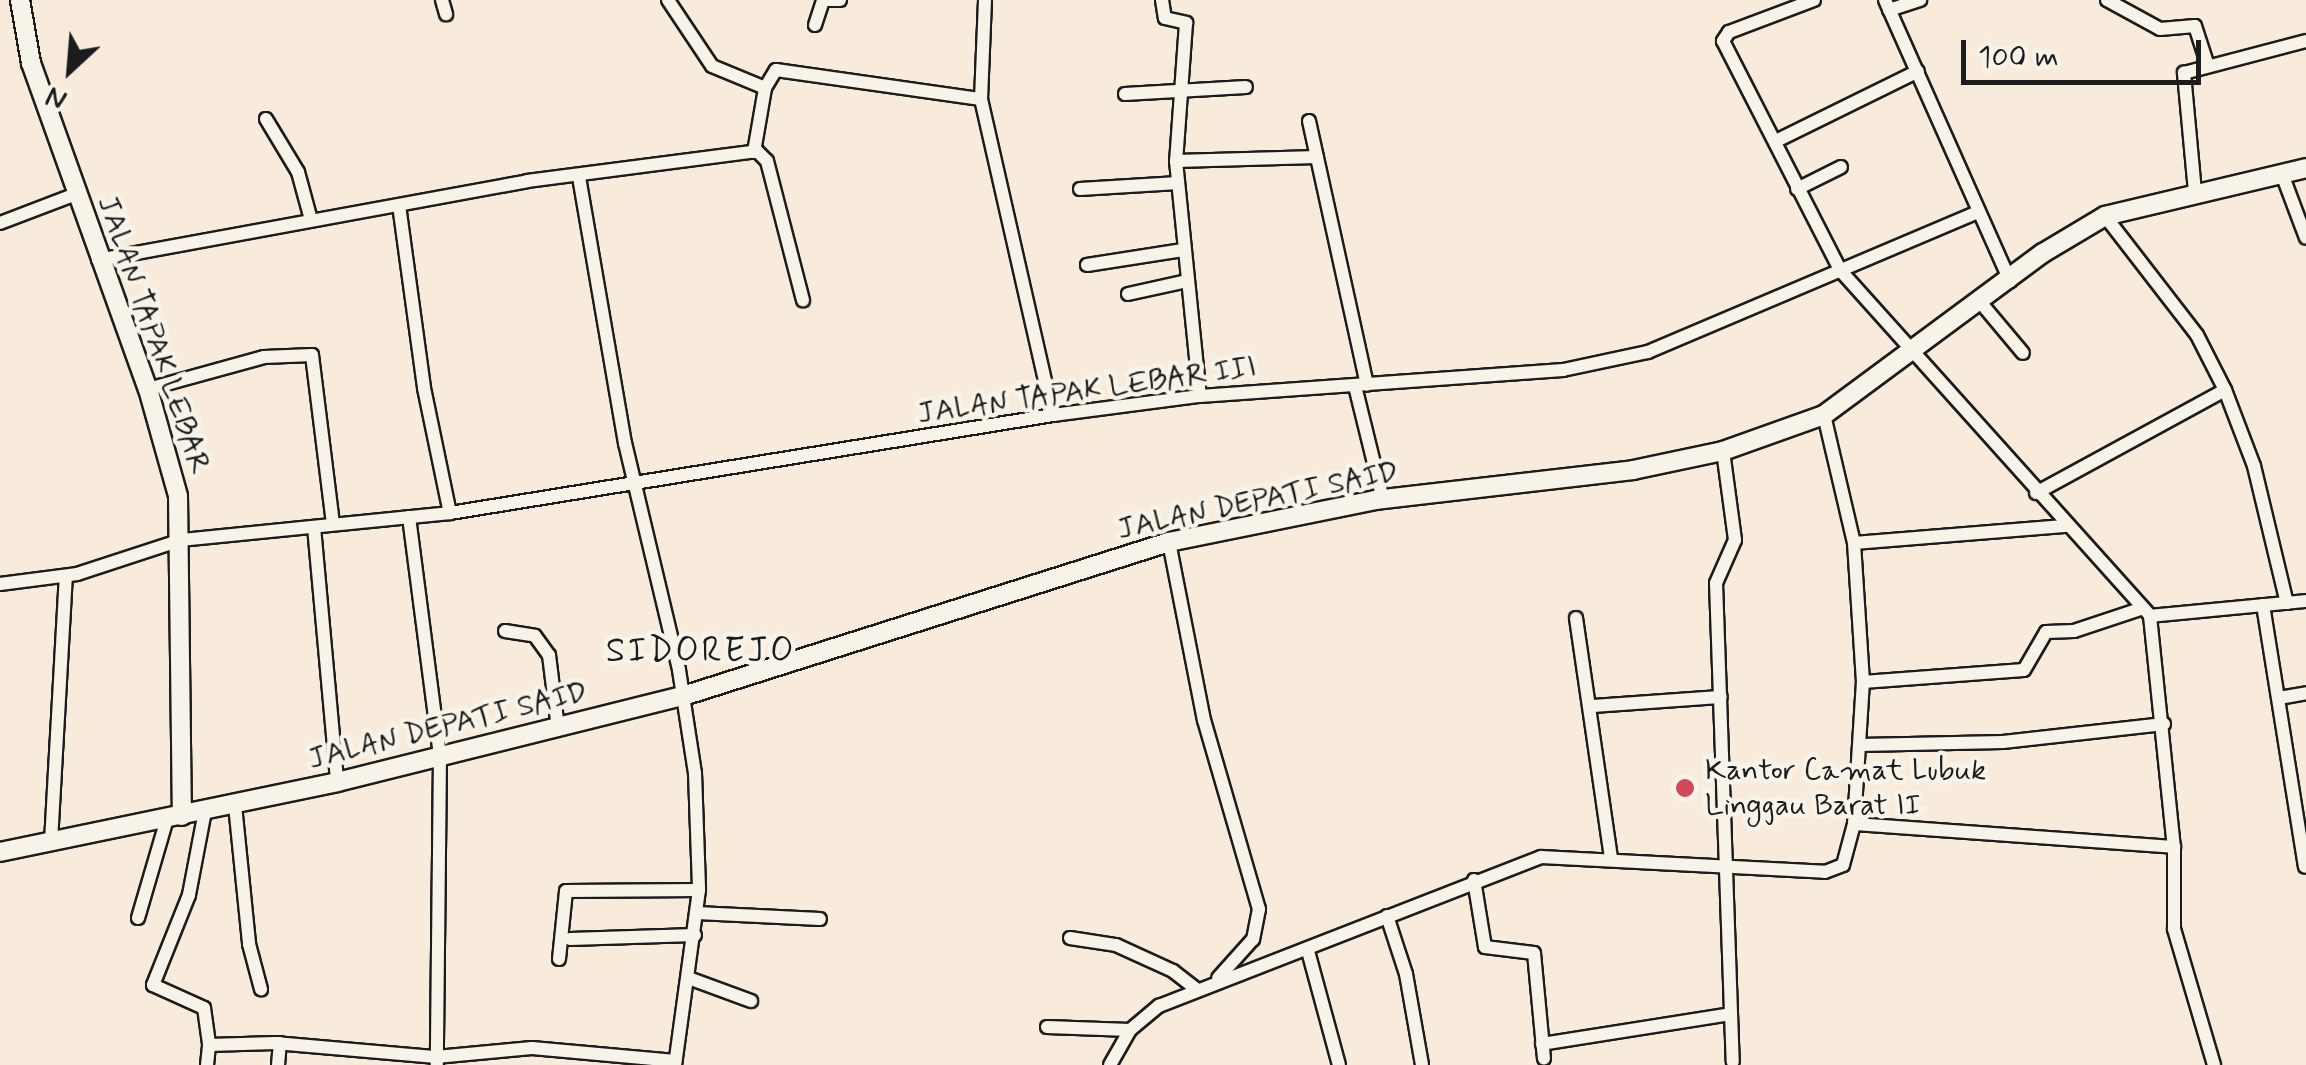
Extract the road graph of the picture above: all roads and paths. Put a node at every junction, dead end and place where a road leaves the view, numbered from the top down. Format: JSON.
{"nodes":[{"id":1,"x":20,"y":0,"type":"edge"},
{"id":2,"x":668,"y":0,"type":"edge"},
{"id":3,"x":840,"y":0,"type":"edge"},
{"id":4,"x":985,"y":0,"type":"edge"},
{"id":5,"x":1162,"y":0,"type":"edge"},
{"id":6,"x":1814,"y":0,"type":"edge"},
{"id":7,"x":1920,"y":0,"type":"edge"},
{"id":8,"x":2107,"y":0,"type":"edge"},
{"id":9,"x":1887,"y":5,"type":"edge"},
{"id":10,"x":815,"y":25,"type":"dead end"},
{"id":11,"x":2306,"y":40,"type":"edge"},
{"id":12,"x":2207,"y":63,"type":"junction"},
{"id":13,"x":1918,"y":71,"type":"junction"},
{"id":14,"x":1246,"y":87,"type":"dead end"},
{"id":15,"x":765,"y":88,"type":"junction"},
{"id":16,"x":1125,"y":94,"type":"dead end"},
{"id":17,"x":1181,"y":94,"type":"junction"},
{"id":18,"x":981,"y":99,"type":"junction"},
{"id":19,"x":266,"y":118,"type":"dead end"},
{"id":20,"x":1309,"y":121,"type":"dead end"},
{"id":21,"x":1776,"y":141,"type":"junction"},
{"id":22,"x":754,"y":152,"type":"junction"},
{"id":23,"x":1317,"y":157,"type":"junction"},
{"id":24,"x":1176,"y":161,"type":"junction"},
{"id":25,"x":1842,"y":167,"type":"dead end"},
{"id":26,"x":2306,"y":168,"type":"edge"},
{"id":27,"x":2282,"y":174,"type":"junction"},
{"id":28,"x":579,"y":177,"type":"junction"},
{"id":29,"x":1178,"y":183,"type":"junction"},
{"id":30,"x":1080,"y":189,"type":"dead end"},
{"id":31,"x":1796,"y":189,"type":"junction"},
{"id":32,"x":2195,"y":192,"type":"junction"},
{"id":33,"x":76,"y":194,"type":"junction"},
{"id":34,"x":399,"y":205,"type":"junction"},
{"id":35,"x":1975,"y":212,"type":"junction"},
{"id":36,"x":2105,"y":216,"type":"junction"},
{"id":37,"x":311,"y":220,"type":"junction"},
{"id":38,"x":0,"y":222,"type":"edge"},
{"id":39,"x":2306,"y":238,"type":"edge"},
{"id":40,"x":1184,"y":250,"type":"junction"},
{"id":41,"x":98,"y":260,"type":"junction"},
{"id":42,"x":1087,"y":265,"type":"dead end"},
{"id":43,"x":1840,"y":270,"type":"junction"},
{"id":44,"x":1187,"y":281,"type":"junction"},
{"id":45,"x":2010,"y":281,"type":"junction"},
{"id":46,"x":1128,"y":294,"type":"dead end"},
{"id":47,"x":803,"y":300,"type":"dead end"},
{"id":48,"x":1981,"y":302,"type":"junction"},
{"id":49,"x":2023,"y":353,"type":"dead end"},
{"id":50,"x":1911,"y":354,"type":"junction"},
{"id":51,"x":1361,"y":386,"type":"junction"},
{"id":52,"x":148,"y":389,"type":"junction"},
{"id":53,"x":2225,"y":390,"type":"junction"},
{"id":54,"x":1200,"y":396,"type":"junction"},
{"id":55,"x":1054,"y":415,"type":"junction"},
{"id":56,"x":1824,"y":415,"type":"junction"},
{"id":57,"x":1723,"y":451,"type":"junction"},
{"id":58,"x":636,"y":486,"type":"junction"},
{"id":59,"x":2036,"y":492,"type":"junction"},
{"id":60,"x":1383,"y":500,"type":"junction"},
{"id":61,"x":450,"y":512,"type":"junction"},
{"id":62,"x":409,"y":517,"type":"junction"},
{"id":63,"x":333,"y":524,"type":"junction"},
{"id":64,"x":314,"y":526,"type":"junction"},
{"id":65,"x":2067,"y":526,"type":"junction"},
{"id":66,"x":181,"y":540,"type":"junction"},
{"id":67,"x":1168,"y":542,"type":"junction"},
{"id":68,"x":1854,"y":543,"type":"junction"},
{"id":69,"x":66,"y":576,"type":"junction"},
{"id":70,"x":0,"y":584,"type":"edge"},
{"id":71,"x":2306,"y":600,"type":"edge"},
{"id":72,"x":2288,"y":603,"type":"junction"},
{"id":73,"x":2262,"y":604,"type":"junction"},
{"id":74,"x":2146,"y":612,"type":"junction"},
{"id":75,"x":1576,"y":618,"type":"dead end"},
{"id":76,"x":505,"y":631,"type":"dead end"},
{"id":77,"x":1863,"y":682,"type":"junction"},
{"id":78,"x":2306,"y":693,"type":"edge"},
{"id":79,"x":682,"y":696,"type":"junction"},
{"id":80,"x":1721,"y":697,"type":"junction"},
{"id":81,"x":2278,"y":698,"type":"junction"},
{"id":82,"x":1592,"y":706,"type":"junction"},
{"id":83,"x":2164,"y":724,"type":"junction"},
{"id":84,"x":558,"y":728,"type":"junction"},
{"id":85,"x":1860,"y":745,"type":"junction"},
{"id":86,"x":440,"y":757,"type":"junction"},
{"id":87,"x":337,"y":782,"type":"junction"},
{"id":88,"x":235,"y":804,"type":"junction"},
{"id":89,"x":204,"y":811,"type":"junction"},
{"id":90,"x":175,"y":818,"type":"junction"},
{"id":91,"x":1854,"y":824,"type":"junction"},
{"id":92,"x":51,"y":842,"type":"junction"},
{"id":93,"x":2174,"y":848,"type":"junction"},
{"id":94,"x":0,"y":852,"type":"edge"},
{"id":95,"x":1610,"y":858,"type":"junction"},
{"id":96,"x":2305,"y":867,"type":"edge"},
{"id":97,"x":1724,"y":869,"type":"junction"},
{"id":98,"x":1474,"y":880,"type":"junction"},
{"id":99,"x":699,"y":890,"type":"junction"},
{"id":100,"x":696,"y":913,"type":"junction"},
{"id":101,"x":1388,"y":916,"type":"junction"},
{"id":102,"x":138,"y":918,"type":"dead end"},
{"id":103,"x":820,"y":919,"type":"dead end"},
{"id":104,"x":694,"y":935,"type":"junction"},
{"id":105,"x":1070,"y":938,"type":"dead end"},
{"id":106,"x":570,"y":939,"type":"dead end"},
{"id":107,"x":1308,"y":951,"type":"junction"},
{"id":108,"x":559,"y":959,"type":"dead end"},
{"id":109,"x":690,"y":979,"type":"junction"},
{"id":110,"x":1202,"y":988,"type":"junction"},
{"id":111,"x":261,"y":989,"type":"dead end"},
{"id":112,"x":752,"y":1002,"type":"dead end"},
{"id":113,"x":1731,"y":1014,"type":"junction"},
{"id":114,"x":1048,"y":1028,"type":"dead end"},
{"id":115,"x":1130,"y":1030,"type":"junction"},
{"id":116,"x":280,"y":1043,"type":"junction"},
{"id":117,"x":1542,"y":1044,"type":"junction"},
{"id":118,"x":209,"y":1045,"type":"junction"},
{"id":119,"x":500,"y":1050,"type":"junction"},
{"id":120,"x":1544,"y":1059,"type":"dead end"},
{"id":121,"x":436,"y":1061,"type":"edge"},
{"id":122,"x":1734,"y":1062,"type":"dead end"},
{"id":123,"x":675,"y":1063,"type":"edge"},
{"id":124,"x":206,"y":1065,"type":"edge"},
{"id":125,"x":278,"y":1065,"type":"edge"},
{"id":126,"x":501,"y":1065,"type":"edge"},
{"id":127,"x":1110,"y":1065,"type":"edge"},
{"id":128,"x":1339,"y":1065,"type":"edge"},
{"id":129,"x":1422,"y":1065,"type":"edge"},
{"id":130,"x":2214,"y":1065,"type":"edge"}],
"edges":[{"from":1,"to":33,"type":"main road","name":"JALAN TAPAK LEBAR"},
{"from":2,"to":15,"type":"street"},
{"from":3,"to":10,"type":"street"},
{"from":4,"to":18,"type":"street"},
{"from":5,"to":17,"type":"street"},
{"from":6,"to":21,"type":"street"},
{"from":7,"to":9,"type":"street"},
{"from":8,"to":12,"type":"street"},
{"from":9,"to":13,"type":"street"},
{"from":11,"to":12,"type":"street"},
{"from":12,"to":32,"type":"street"},
{"from":13,"to":21,"type":"street"},
{"from":13,"to":35,"type":"street"},
{"from":14,"to":17,"type":"street"},
{"from":15,"to":18,"type":"street"},
{"from":15,"to":22,"type":"street"},
{"from":16,"to":17,"type":"street"},
{"from":17,"to":24,"type":"street"},
{"from":18,"to":55,"type":"street"},
{"from":19,"to":37,"type":"street"},
{"from":20,"to":23,"type":"street"},
{"from":21,"to":31,"type":"street"},
{"from":22,"to":28,"type":"street"},
{"from":22,"to":47,"type":"street"},
{"from":23,"to":24,"type":"street"},
{"from":23,"to":51,"type":"street"},
{"from":24,"to":29,"type":"street"},
{"from":25,"to":31,"type":"street"},
{"from":26,"to":27,"type":"main road","name":"JALAN DEPATI SAID"},
{"from":27,"to":32,"type":"main road","name":"JALAN DEPATI SAID"},
{"from":27,"to":39,"type":"street"},
{"from":28,"to":34,"type":"street"},
{"from":28,"to":58,"type":"street"},
{"from":29,"to":30,"type":"street"},
{"from":29,"to":40,"type":"street"},
{"from":31,"to":43,"type":"street"},
{"from":32,"to":36,"type":"main road","name":"JALAN DEPATI SAID"},
{"from":33,"to":38,"type":"street"},
{"from":33,"to":41,"type":"main road","name":"JALAN TAPAK LEBAR"},
{"from":34,"to":37,"type":"street"},
{"from":34,"to":61,"type":"street"},
{"from":35,"to":43,"type":"street","name":"JALAN TAPAK LEBAR III"},
{"from":35,"to":45,"type":"street"},
{"from":36,"to":45,"type":"main road","name":"JALAN DEPATI SAID"},
{"from":36,"to":53,"type":"street"},
{"from":37,"to":41,"type":"street"},
{"from":40,"to":42,"type":"street"},
{"from":40,"to":44,"type":"street"},
{"from":41,"to":52,"type":"main road","name":"JALAN TAPAK LEBAR"},
{"from":43,"to":50,"type":"street"},
{"from":43,"to":51,"type":"street","name":"JALAN TAPAK LEBAR III"},
{"from":44,"to":46,"type":"street"},
{"from":44,"to":54,"type":"street"},
{"from":45,"to":48,"type":"main road","name":"JALAN DEPATI SAID"},
{"from":48,"to":49,"type":"street"},
{"from":48,"to":50,"type":"main road","name":"JALAN DEPATI SAID"},
{"from":50,"to":56,"type":"main road","name":"JALAN DEPATI SAID"},
{"from":50,"to":59,"type":"street"},
{"from":51,"to":54,"type":"street","name":"JALAN TAPAK LEBAR III"},
{"from":51,"to":60,"type":"street"},
{"from":52,"to":63,"type":"street"},
{"from":52,"to":66,"type":"main road","name":"JALAN TAPAK LEBAR"},
{"from":53,"to":59,"type":"street"},
{"from":53,"to":72,"type":"street"},
{"from":54,"to":55,"type":"street","name":"JALAN TAPAK LEBAR III"},
{"from":55,"to":58,"type":"street","name":"JALAN TAPAK LEBAR III"},
{"from":56,"to":57,"type":"main road","name":"JALAN DEPATI SAID"},
{"from":56,"to":68,"type":"street"},
{"from":57,"to":60,"type":"main road","name":"JALAN DEPATI SAID"},
{"from":57,"to":80,"type":"street"},
{"from":58,"to":61,"type":"street","name":"JALAN TAPAK LEBAR III"},
{"from":58,"to":79,"type":"street"},
{"from":59,"to":65,"type":"street"},
{"from":60,"to":67,"type":"main road","name":"JALAN DEPATI SAID"},
{"from":61,"to":62,"type":"street","name":"JALAN TAPAK LEBAR III"},
{"from":62,"to":63,"type":"street","name":"JALAN TAPAK LEBAR III"},
{"from":62,"to":86,"type":"street"},
{"from":63,"to":64,"type":"street","name":"JALAN TAPAK LEBAR III"},
{"from":64,"to":66,"type":"street","name":"JALAN TAPAK LEBAR III"},
{"from":64,"to":87,"type":"street"},
{"from":65,"to":68,"type":"street"},
{"from":65,"to":74,"type":"street"},
{"from":66,"to":69,"type":"street","name":"JALAN TAPAK LEBAR III"},
{"from":66,"to":90,"type":"main road","name":"JALAN TAPAK LEBAR"},
{"from":67,"to":79,"type":"main road","name":"JALAN DEPATI SAID"},
{"from":67,"to":110,"type":"street"},
{"from":68,"to":77,"type":"street"},
{"from":69,"to":70,"type":"street","name":"JALAN TAPAK LEBAR III"},
{"from":69,"to":92,"type":"street"},
{"from":71,"to":72,"type":"street"},
{"from":72,"to":73,"type":"street"},
{"from":73,"to":74,"type":"street"},
{"from":73,"to":81,"type":"street"},
{"from":74,"to":77,"type":"street"},
{"from":74,"to":83,"type":"street"},
{"from":75,"to":82,"type":"street"},
{"from":76,"to":84,"type":"street"},
{"from":77,"to":85,"type":"street"},
{"from":78,"to":81,"type":"street"},
{"from":79,"to":84,"type":"main road","name":"JALAN DEPATI SAID"},
{"from":79,"to":99,"type":"street"},
{"from":80,"to":82,"type":"street"},
{"from":80,"to":97,"type":"street"},
{"from":81,"to":96,"type":"street"},
{"from":82,"to":95,"type":"street"},
{"from":83,"to":85,"type":"street"},
{"from":83,"to":93,"type":"street"},
{"from":84,"to":86,"type":"main road","name":"JALAN DEPATI SAID"},
{"from":85,"to":91,"type":"street"},
{"from":86,"to":87,"type":"main road","name":"JALAN DEPATI SAID"},
{"from":86,"to":121,"type":"street"},
{"from":87,"to":88,"type":"main road","name":"JALAN DEPATI SAID"},
{"from":88,"to":89,"type":"main road","name":"JALAN DEPATI SAID"},
{"from":88,"to":111,"type":"street"},
{"from":89,"to":90,"type":"main road","name":"JALAN DEPATI SAID"},
{"from":89,"to":118,"type":"street"},
{"from":90,"to":92,"type":"main road","name":"JALAN DEPATI SAID"},
{"from":90,"to":102,"type":"street"},
{"from":91,"to":93,"type":"street"},
{"from":91,"to":97,"type":"street"},
{"from":92,"to":94,"type":"main road","name":"JALAN DEPATI SAID"},
{"from":93,"to":130,"type":"street"},
{"from":95,"to":97,"type":"street"},
{"from":95,"to":98,"type":"street"},
{"from":97,"to":113,"type":"street"},
{"from":98,"to":101,"type":"street"},
{"from":98,"to":117,"type":"street"},
{"from":99,"to":100,"type":"street"},
{"from":99,"to":108,"type":"street"},
{"from":100,"to":103,"type":"street"},
{"from":100,"to":104,"type":"street"},
{"from":101,"to":107,"type":"street"},
{"from":101,"to":129,"type":"street"},
{"from":104,"to":106,"type":"street"},
{"from":104,"to":109,"type":"street"},
{"from":105,"to":110,"type":"street"},
{"from":107,"to":110,"type":"street"},
{"from":107,"to":128,"type":"street"},
{"from":109,"to":112,"type":"street"},
{"from":109,"to":123,"type":"street"},
{"from":110,"to":115,"type":"street"},
{"from":113,"to":117,"type":"street"},
{"from":113,"to":122,"type":"street"},
{"from":114,"to":115,"type":"street"},
{"from":115,"to":127,"type":"street"},
{"from":116,"to":118,"type":"street"},
{"from":116,"to":121,"type":"street"},
{"from":116,"to":125,"type":"street"},
{"from":117,"to":120,"type":"street"},
{"from":118,"to":124,"type":"street"},
{"from":119,"to":121,"type":"street"},
{"from":119,"to":123,"type":"street"},
{"from":119,"to":126,"type":"street"}]}
